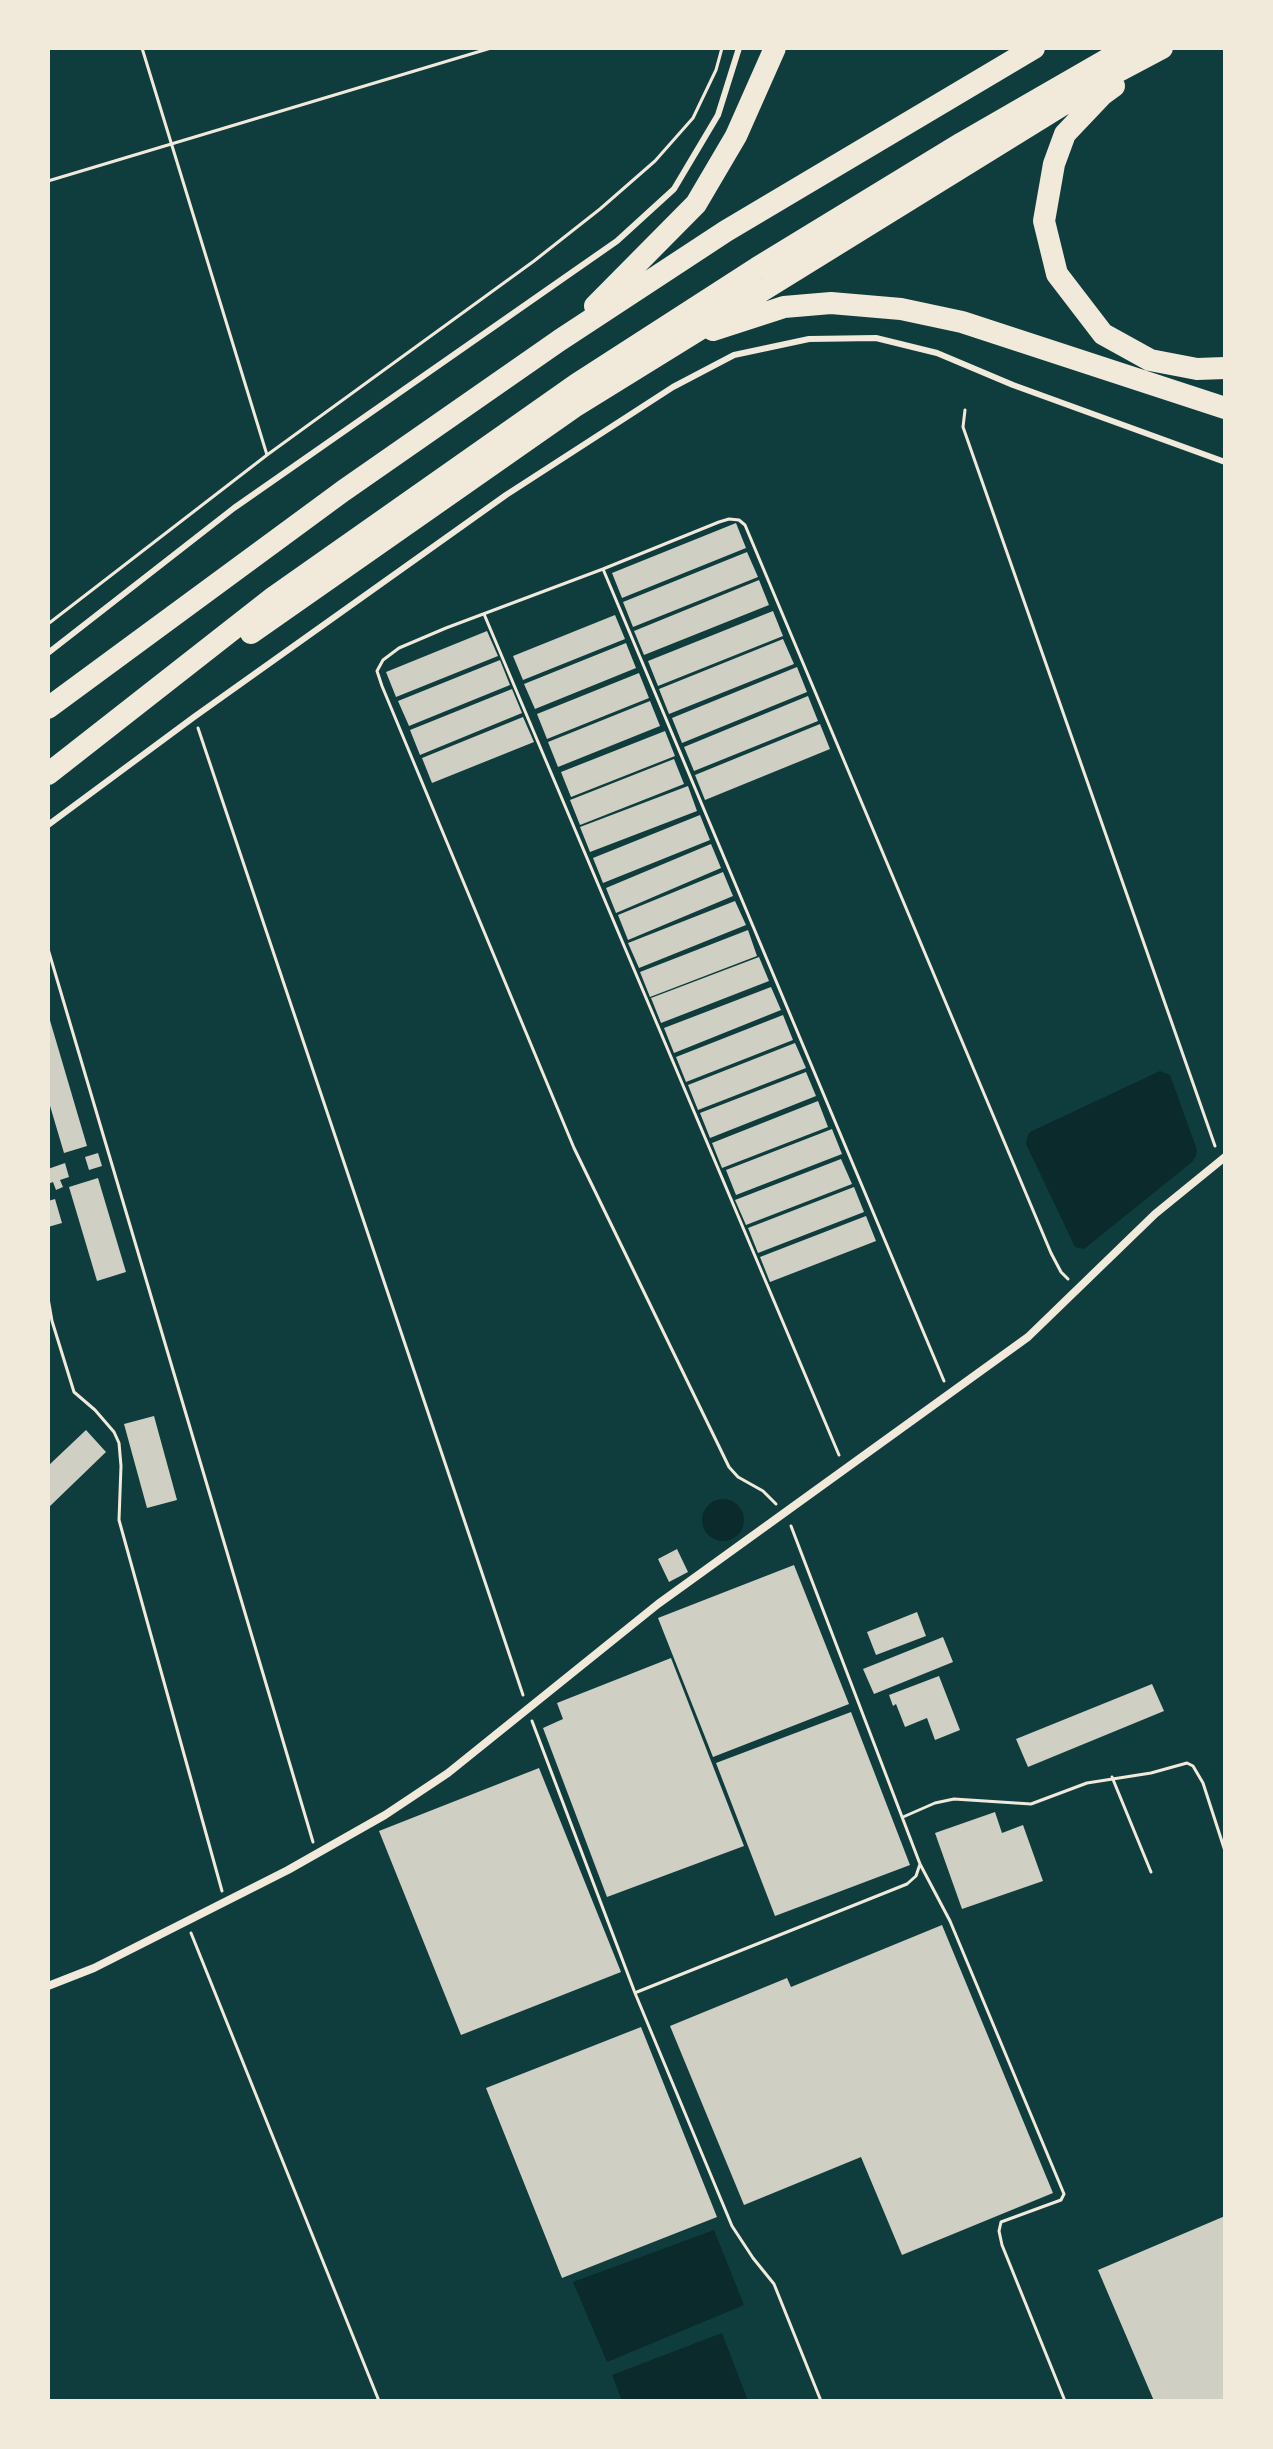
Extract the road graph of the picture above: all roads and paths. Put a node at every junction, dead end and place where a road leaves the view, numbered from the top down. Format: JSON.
{"nodes":[{"id":1,"x":142,"y":48,"type":"edge"},
{"id":2,"x":491,"y":48,"type":"edge"},
{"id":3,"x":722,"y":48,"type":"edge"},
{"id":4,"x":739,"y":48,"type":"edge"},
{"id":5,"x":775,"y":48,"type":"edge"},
{"id":6,"x":1034,"y":48,"type":"edge"},
{"id":7,"x":1127,"y":48,"type":"edge"},
{"id":8,"x":1165,"y":48,"type":"edge"},
{"id":9,"x":171,"y":144,"type":"junction"},
{"id":10,"x":48,"y":181,"type":"edge"},
{"id":11,"x":685,"y":337,"type":"junction"},
{"id":12,"x":560,"y":340,"type":"junction"},
{"id":13,"x":1225,"y":368,"type":"edge"},
{"id":14,"x":1225,"y":408,"type":"edge"},
{"id":15,"x":965,"y":410,"type":"dead end"},
{"id":16,"x":267,"y":455,"type":"junction"},
{"id":17,"x":1225,"y":462,"type":"edge"},
{"id":18,"x":603,"y":569,"type":"junction"},
{"id":19,"x":484,"y":614,"type":"junction"},
{"id":20,"x":48,"y":624,"type":"edge"},
{"id":21,"x":48,"y":653,"type":"edge"},
{"id":22,"x":48,"y":708,"type":"edge"},
{"id":23,"x":129,"y":711,"type":"junction"},
{"id":24,"x":194,"y":717,"type":"junction"},
{"id":25,"x":48,"y":774,"type":"edge"},
{"id":26,"x":48,"y":825,"type":"edge"},
{"id":27,"x":48,"y":949,"type":"edge"},
{"id":28,"x":1223,"y":1159,"type":"edge"},
{"id":29,"x":1079,"y":1290,"type":"junction"},
{"id":30,"x":48,"y":1298,"type":"edge"},
{"id":31,"x":950,"y":1395,"type":"junction"},
{"id":32,"x":845,"y":1469,"type":"junction"},
{"id":33,"x":785,"y":1512,"type":"junction"},
{"id":34,"x":528,"y":1708,"type":"junction"},
{"id":35,"x":1112,"y":1777,"type":"junction"},
{"id":36,"x":902,"y":1817,"type":"junction"},
{"id":37,"x":1225,"y":1851,"type":"edge"},
{"id":38,"x":317,"y":1854,"type":"junction"},
{"id":39,"x":920,"y":1864,"type":"junction"},
{"id":40,"x":1151,"y":1872,"type":"dead end"},
{"id":41,"x":225,"y":1902,"type":"junction"},
{"id":42,"x":187,"y":1922,"type":"junction"},
{"id":43,"x":48,"y":1986,"type":"edge"},
{"id":44,"x":635,"y":1993,"type":"junction"},
{"id":45,"x":379,"y":2401,"type":"edge"},
{"id":46,"x":821,"y":2401,"type":"edge"},
{"id":47,"x":1065,"y":2401,"type":"edge"}],
"edges":[{"from":1,"to":9,"type":"path"},
{"from":2,"to":9,"type":"path"},
{"from":3,"to":16,"type":"path"},
{"from":4,"to":21,"type":"lane"},
{"from":5,"to":12,"type":"highway"},
{"from":6,"to":12,"type":"highway"},
{"from":7,"to":23,"type":"highway"},
{"from":8,"to":11,"type":"highway"},
{"from":8,"to":13,"type":"highway"},
{"from":9,"to":10,"type":"path"},
{"from":9,"to":16,"type":"path"},
{"from":11,"to":14,"type":"highway"},
{"from":11,"to":23,"type":"highway"},
{"from":12,"to":22,"type":"highway"},
{"from":15,"to":28,"type":"path"},
{"from":16,"to":20,"type":"path"},
{"from":17,"to":24,"type":"lane"},
{"from":18,"to":19,"type":"path"},
{"from":18,"to":29,"type":"path"},
{"from":18,"to":31,"type":"path"},
{"from":19,"to":32,"type":"path"},
{"from":19,"to":33,"type":"path"},
{"from":23,"to":25,"type":"highway"},
{"from":24,"to":26,"type":"lane"},
{"from":24,"to":34,"type":"path"},
{"from":27,"to":38,"type":"path"},
{"from":28,"to":29,"type":"street"},
{"from":29,"to":31,"type":"street"},
{"from":30,"to":41,"type":"path"},
{"from":31,"to":32,"type":"street"},
{"from":32,"to":33,"type":"street"},
{"from":33,"to":34,"type":"street"},
{"from":33,"to":36,"type":"path"},
{"from":34,"to":38,"type":"street"},
{"from":34,"to":44,"type":"path"},
{"from":35,"to":36,"type":"path"},
{"from":35,"to":37,"type":"path"},
{"from":35,"to":40,"type":"path"},
{"from":36,"to":39,"type":"path"},
{"from":38,"to":41,"type":"street"},
{"from":39,"to":44,"type":"path"},
{"from":39,"to":47,"type":"path"},
{"from":41,"to":42,"type":"street"},
{"from":42,"to":43,"type":"street"},
{"from":42,"to":45,"type":"path"},
{"from":44,"to":46,"type":"path"}]}
